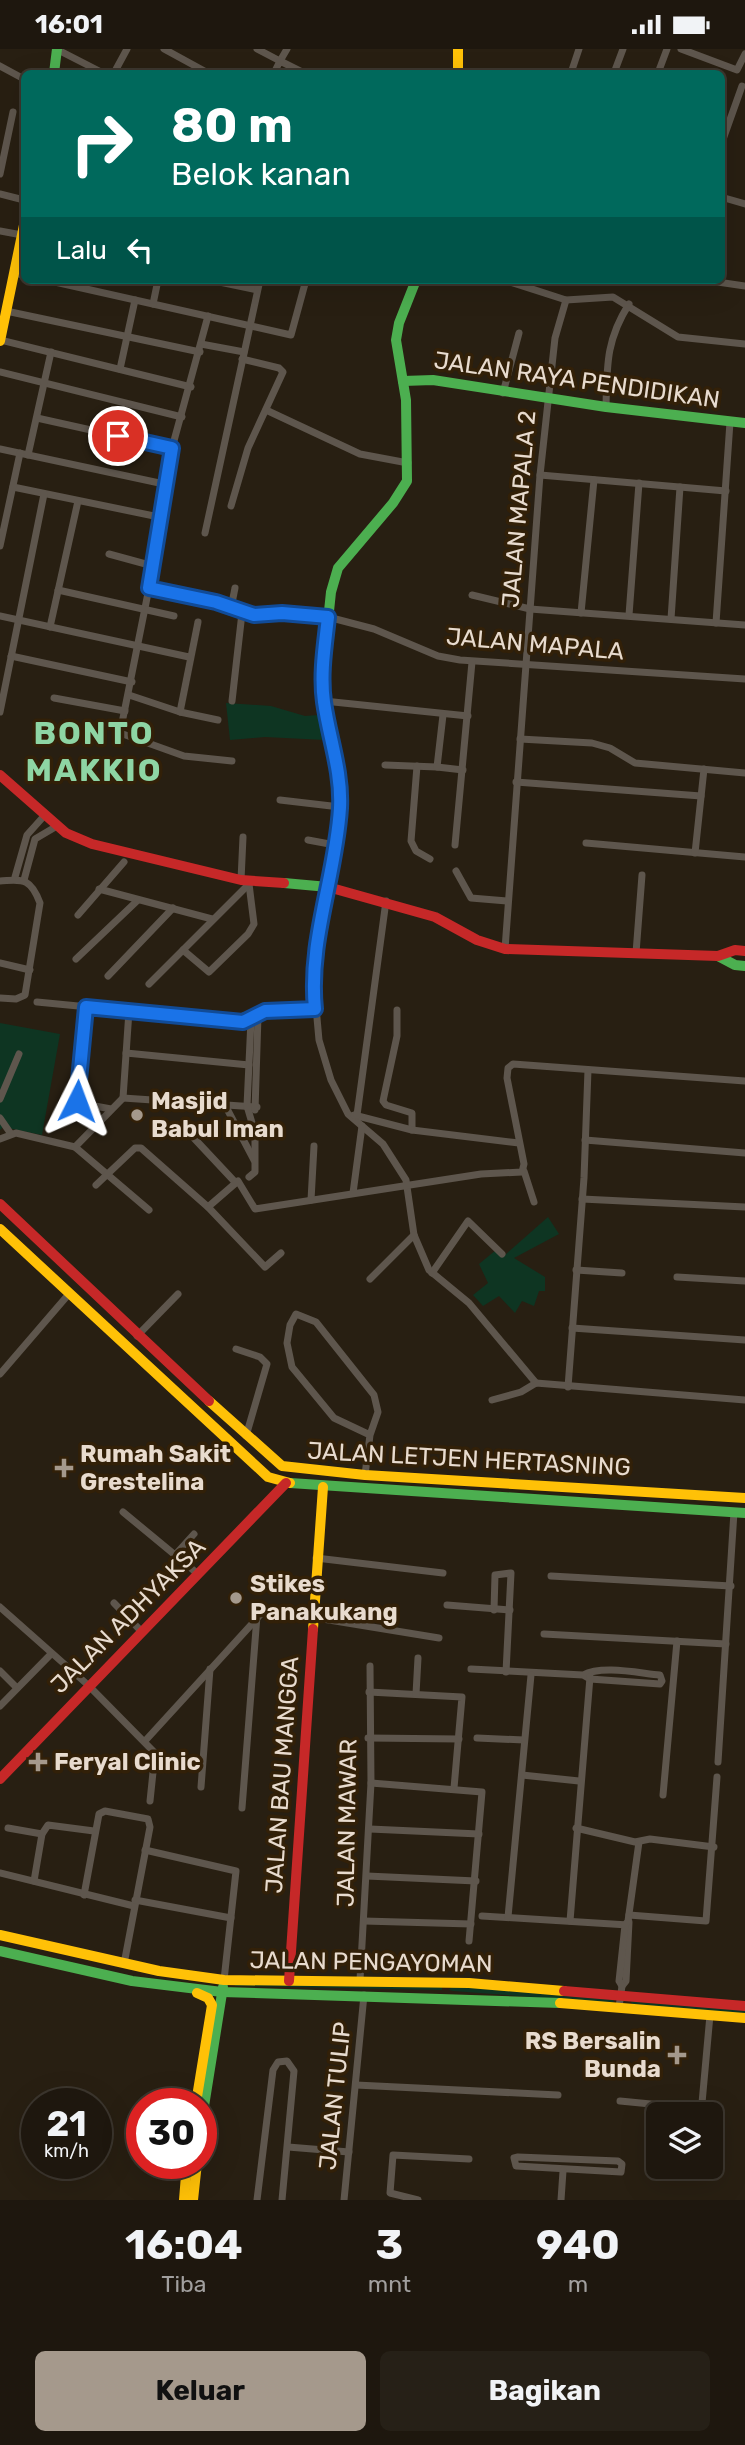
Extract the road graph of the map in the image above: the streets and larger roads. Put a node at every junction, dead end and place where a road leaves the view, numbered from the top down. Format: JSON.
{"nodes":[{"id":1,"x":57,"y":49,"type":"edge"},
{"id":2,"x":127,"y":49,"type":"edge"},
{"id":3,"x":164,"y":49,"type":"edge"},
{"id":4,"x":257,"y":49,"type":"edge"},
{"id":5,"x":287,"y":49,"type":"edge"},
{"id":6,"x":457,"y":49,"type":"edge"},
{"id":7,"x":579,"y":49,"type":"edge"},
{"id":8,"x":623,"y":49,"type":"edge"},
{"id":9,"x":667,"y":49,"type":"edge"},
{"id":10,"x":681,"y":49,"type":"edge"},
{"id":11,"x":745,"y":54,"type":"edge"},
{"id":12,"x":280,"y":61,"type":"junction"},
{"id":13,"x":0,"y":66,"type":"edge"},
{"id":14,"x":54,"y":70,"type":"edge"},
{"id":15,"x":97,"y":70,"type":"edge"},
{"id":16,"x":116,"y":70,"type":"edge"},
{"id":17,"x":202,"y":70,"type":"edge"},
{"id":18,"x":276,"y":70,"type":"edge"},
{"id":19,"x":298,"y":70,"type":"edge"},
{"id":20,"x":461,"y":70,"type":"edge"},
{"id":21,"x":572,"y":70,"type":"edge"},
{"id":22,"x":615,"y":70,"type":"edge"},
{"id":23,"x":659,"y":70,"type":"edge"},
{"id":24,"x":21,"y":77,"type":"edge"},
{"id":25,"x":742,"y":86,"type":"dead end"},
{"id":26,"x":13,"y":112,"type":"dead end"},
{"id":27,"x":725,"y":122,"type":"edge"},
{"id":28,"x":0,"y":174,"type":"edge"},
{"id":29,"x":0,"y":194,"type":"edge"},
{"id":30,"x":725,"y":198,"type":"edge"},
{"id":31,"x":21,"y":199,"type":"edge"},
{"id":32,"x":745,"y":204,"type":"edge"},
{"id":33,"x":0,"y":230,"type":"edge"},
{"id":34,"x":21,"y":230,"type":"edge"},
{"id":35,"x":21,"y":252,"type":"edge"},
{"id":36,"x":19,"y":274,"type":"edge"},
{"id":37,"x":725,"y":283,"type":"edge"},
{"id":38,"x":69,"y":284,"type":"edge"},
{"id":39,"x":157,"y":284,"type":"edge"},
{"id":40,"x":233,"y":284,"type":"edge"},
{"id":41,"x":259,"y":284,"type":"edge"},
{"id":42,"x":305,"y":284,"type":"edge"},
{"id":43,"x":415,"y":284,"type":"edge"},
{"id":44,"x":516,"y":284,"type":"edge"},
{"id":45,"x":745,"y":286,"type":"edge"},
{"id":46,"x":257,"y":290,"type":"junction"},
{"id":47,"x":566,"y":299,"type":"junction"},
{"id":48,"x":135,"y":300,"type":"junction"},
{"id":49,"x":153,"y":304,"type":"junction"},
{"id":50,"x":629,"y":304,"type":"junction"},
{"id":51,"x":6,"y":311,"type":"junction"},
{"id":52,"x":208,"y":316,"type":"junction"},
{"id":53,"x":249,"y":326,"type":"junction"},
{"id":54,"x":519,"y":333,"type":"dead end"},
{"id":55,"x":127,"y":336,"type":"junction"},
{"id":56,"x":0,"y":340,"type":"edge"},
{"id":57,"x":745,"y":344,"type":"edge"},
{"id":58,"x":200,"y":348,"type":"junction"},
{"id":59,"x":51,"y":352,"type":"junction"},
{"id":60,"x":243,"y":355,"type":"junction"},
{"id":61,"x":120,"y":369,"type":"junction"},
{"id":62,"x":0,"y":372,"type":"edge"},
{"id":63,"x":402,"y":381,"type":"junction"},
{"id":64,"x":44,"y":384,"type":"junction"},
{"id":65,"x":191,"y":387,"type":"junction"},
{"id":66,"x":503,"y":393,"type":"junction"},
{"id":67,"x":548,"y":398,"type":"junction"},
{"id":68,"x":606,"y":407,"type":"junction"},
{"id":69,"x":266,"y":410,"type":"junction"},
{"id":70,"x":182,"y":417,"type":"junction"},
{"id":71,"x":37,"y":418,"type":"junction"},
{"id":72,"x":730,"y":422,"type":"junction"},
{"id":73,"x":745,"y":423,"type":"edge"},
{"id":74,"x":172,"y":448,"type":"junction"},
{"id":75,"x":0,"y":449,"type":"edge"},
{"id":76,"x":24,"y":454,"type":"junction"},
{"id":77,"x":408,"y":463,"type":"junction"},
{"id":78,"x":540,"y":475,"type":"junction"},
{"id":79,"x":594,"y":479,"type":"junction"},
{"id":80,"x":639,"y":483,"type":"junction"},
{"id":81,"x":164,"y":484,"type":"junction"},
{"id":82,"x":13,"y":487,"type":"junction"},
{"id":83,"x":680,"y":487,"type":"junction"},
{"id":84,"x":726,"y":491,"type":"junction"},
{"id":85,"x":44,"y":494,"type":"junction"},
{"id":86,"x":79,"y":501,"type":"junction"},
{"id":87,"x":231,"y":506,"type":"dead end"},
{"id":88,"x":159,"y":517,"type":"junction"},
{"id":89,"x":205,"y":533,"type":"dead end"},
{"id":90,"x":0,"y":546,"type":"edge"},
{"id":91,"x":109,"y":554,"type":"dead end"},
{"id":92,"x":153,"y":566,"type":"junction"},
{"id":93,"x":149,"y":588,"type":"junction"},
{"id":94,"x":235,"y":588,"type":"dead end"},
{"id":95,"x":58,"y":590,"type":"junction"},
{"id":96,"x":472,"y":595,"type":"dead end"},
{"id":97,"x":231,"y":608,"type":"junction"},
{"id":98,"x":530,"y":609,"type":"junction"},
{"id":99,"x":145,"y":610,"type":"junction"},
{"id":100,"x":581,"y":613,"type":"junction"},
{"id":101,"x":242,"y":614,"type":"junction"},
{"id":102,"x":629,"y":615,"type":"junction"},
{"id":103,"x":0,"y":616,"type":"edge"},
{"id":104,"x":174,"y":616,"type":"dead end"},
{"id":105,"x":328,"y":617,"type":"junction"},
{"id":106,"x":671,"y":619,"type":"junction"},
{"id":107,"x":19,"y":620,"type":"junction"},
{"id":108,"x":198,"y":622,"type":"dead end"},
{"id":109,"x":716,"y":623,"type":"junction"},
{"id":110,"x":745,"y":625,"type":"edge"},
{"id":111,"x":50,"y":627,"type":"junction"},
{"id":112,"x":138,"y":646,"type":"junction"},
{"id":113,"x":11,"y":656,"type":"junction"},
{"id":114,"x":189,"y":657,"type":"junction"},
{"id":115,"x":472,"y":662,"type":"junction"},
{"id":116,"x":525,"y":665,"type":"junction"},
{"id":117,"x":745,"y":680,"type":"edge"},
{"id":118,"x":132,"y":681,"type":"junction"},
{"id":119,"x":129,"y":695,"type":"junction"},
{"id":120,"x":54,"y":698,"type":"dead end"},
{"id":121,"x":232,"y":701,"type":"dead end"},
{"id":122,"x":324,"y":701,"type":"junction"},
{"id":123,"x":125,"y":711,"type":"junction"},
{"id":124,"x":0,"y":712,"type":"edge"},
{"id":125,"x":180,"y":712,"type":"junction"},
{"id":126,"x":443,"y":715,"type":"junction"},
{"id":127,"x":468,"y":716,"type":"junction"},
{"id":128,"x":218,"y":720,"type":"dead end"},
{"id":129,"x":520,"y":739,"type":"junction"},
{"id":130,"x":232,"y":761,"type":"dead end"},
{"id":131,"x":385,"y":765,"type":"dead end"},
{"id":132,"x":416,"y":766,"type":"junction"},
{"id":133,"x":437,"y":767,"type":"junction"},
{"id":134,"x":704,"y":769,"type":"junction"},
{"id":135,"x":463,"y":770,"type":"junction"},
{"id":136,"x":745,"y":773,"type":"edge"},
{"id":137,"x":0,"y":775,"type":"edge"},
{"id":138,"x":516,"y":782,"type":"junction"},
{"id":139,"x":701,"y":796,"type":"junction"},
{"id":140,"x":280,"y":800,"type":"dead end"},
{"id":141,"x":340,"y":807,"type":"junction"},
{"id":142,"x":44,"y":816,"type":"junction"},
{"id":143,"x":57,"y":826,"type":"junction"},
{"id":144,"x":31,"y":837,"type":"junction"},
{"id":145,"x":243,"y":837,"type":"dead end"},
{"id":146,"x":308,"y":840,"type":"dead end"},
{"id":147,"x":586,"y":843,"type":"dead end"},
{"id":148,"x":335,"y":845,"type":"junction"},
{"id":149,"x":455,"y":845,"type":"dead end"},
{"id":150,"x":695,"y":853,"type":"junction"},
{"id":151,"x":745,"y":857,"type":"edge"},
{"id":152,"x":430,"y":859,"type":"dead end"},
{"id":153,"x":124,"y":862,"type":"dead end"},
{"id":154,"x":456,"y":871,"type":"dead end"},
{"id":155,"x":642,"y":875,"type":"dead end"},
{"id":156,"x":15,"y":877,"type":"junction"},
{"id":157,"x":24,"y":880,"type":"junction"},
{"id":158,"x":0,"y":881,"type":"edge"},
{"id":159,"x":247,"y":882,"type":"junction"},
{"id":160,"x":328,"y":887,"type":"junction"},
{"id":161,"x":99,"y":889,"type":"junction"},
{"id":162,"x":138,"y":900,"type":"junction"},
{"id":163,"x":386,"y":901,"type":"junction"},
{"id":164,"x":508,"y":901,"type":"junction"},
{"id":165,"x":173,"y":908,"type":"junction"},
{"id":166,"x":78,"y":915,"type":"dead end"},
{"id":167,"x":212,"y":919,"type":"junction"},
{"id":168,"x":505,"y":949,"type":"junction"},
{"id":169,"x":183,"y":950,"type":"junction"},
{"id":170,"x":745,"y":951,"type":"edge"},
{"id":171,"x":636,"y":953,"type":"junction"},
{"id":172,"x":718,"y":956,"type":"junction"},
{"id":173,"x":76,"y":959,"type":"dead end"},
{"id":174,"x":0,"y":963,"type":"edge"},
{"id":175,"x":745,"y":965,"type":"edge"},
{"id":176,"x":30,"y":970,"type":"junction"},
{"id":177,"x":108,"y":976,"type":"dead end"},
{"id":178,"x":149,"y":983,"type":"dead end"},
{"id":179,"x":0,"y":998,"type":"edge"},
{"id":180,"x":37,"y":1002,"type":"dead end"},
{"id":181,"x":86,"y":1007,"type":"junction"},
{"id":182,"x":315,"y":1009,"type":"junction"},
{"id":183,"x":397,"y":1010,"type":"dead end"},
{"id":184,"x":129,"y":1011,"type":"junction"},
{"id":185,"x":255,"y":1018,"type":"junction"},
{"id":186,"x":126,"y":1053,"type":"junction"},
{"id":187,"x":19,"y":1054,"type":"dead end"},
{"id":188,"x":249,"y":1065,"type":"junction"},
{"id":189,"x":588,"y":1070,"type":"junction"},
{"id":190,"x":745,"y":1081,"type":"edge"},
{"id":191,"x":123,"y":1098,"type":"junction"},
{"id":192,"x":0,"y":1099,"type":"edge"},
{"id":193,"x":225,"y":1105,"type":"junction"},
{"id":194,"x":247,"y":1106,"type":"junction"},
{"id":195,"x":257,"y":1107,"type":"junction"},
{"id":196,"x":111,"y":1109,"type":"junction"},
{"id":197,"x":348,"y":1114,"type":"junction"},
{"id":198,"x":357,"y":1115,"type":"junction"},
{"id":199,"x":252,"y":1117,"type":"junction"},
{"id":200,"x":0,"y":1118,"type":"edge"},
{"id":201,"x":362,"y":1126,"type":"junction"},
{"id":202,"x":412,"y":1130,"type":"junction"},
{"id":203,"x":12,"y":1133,"type":"junction"},
{"id":204,"x":191,"y":1135,"type":"dead end"},
{"id":205,"x":0,"y":1139,"type":"edge"},
{"id":206,"x":585,"y":1140,"type":"junction"},
{"id":207,"x":519,"y":1143,"type":"junction"},
{"id":208,"x":314,"y":1146,"type":"dead end"},
{"id":209,"x":75,"y":1147,"type":"junction"},
{"id":210,"x":745,"y":1153,"type":"edge"},
{"id":211,"x":255,"y":1162,"type":"junction"},
{"id":212,"x":524,"y":1171,"type":"junction"},
{"id":213,"x":106,"y":1174,"type":"junction"},
{"id":214,"x":249,"y":1177,"type":"dead end"},
{"id":215,"x":236,"y":1181,"type":"junction"},
{"id":216,"x":96,"y":1185,"type":"dead end"},
{"id":217,"x":410,"y":1187,"type":"junction"},
{"id":218,"x":353,"y":1193,"type":"junction"},
{"id":219,"x":582,"y":1199,"type":"junction"},
{"id":220,"x":311,"y":1200,"type":"junction"},
{"id":221,"x":534,"y":1202,"type":"dead end"},
{"id":222,"x":0,"y":1204,"type":"edge"},
{"id":223,"x":208,"y":1207,"type":"junction"},
{"id":224,"x":745,"y":1207,"type":"edge"},
{"id":225,"x":149,"y":1210,"type":"dead end"},
{"id":226,"x":0,"y":1230,"type":"edge"},
{"id":227,"x":414,"y":1235,"type":"junction"},
{"id":228,"x":281,"y":1253,"type":"dead end"},
{"id":229,"x":502,"y":1254,"type":"dead end"},
{"id":230,"x":576,"y":1270,"type":"junction"},
{"id":231,"x":432,"y":1273,"type":"junction"},
{"id":232,"x":622,"y":1273,"type":"dead end"},
{"id":233,"x":677,"y":1277,"type":"dead end"},
{"id":234,"x":370,"y":1279,"type":"dead end"},
{"id":235,"x":745,"y":1281,"type":"edge"},
{"id":236,"x":178,"y":1294,"type":"dead end"},
{"id":237,"x":68,"y":1295,"type":"junction"},
{"id":238,"x":109,"y":1309,"type":"junction"},
{"id":239,"x":98,"y":1322,"type":"junction"},
{"id":240,"x":572,"y":1328,"type":"junction"},
{"id":241,"x":136,"y":1336,"type":"junction"},
{"id":242,"x":745,"y":1340,"type":"edge"},
{"id":243,"x":236,"y":1349,"type":"dead end"},
{"id":244,"x":0,"y":1374,"type":"edge"},
{"id":245,"x":536,"y":1383,"type":"junction"},
{"id":246,"x":568,"y":1387,"type":"junction"},
{"id":247,"x":492,"y":1400,"type":"dead end"},
{"id":248,"x":745,"y":1400,"type":"edge"},
{"id":249,"x":370,"y":1435,"type":"junction"},
{"id":250,"x":246,"y":1437,"type":"junction"},
{"id":251,"x":365,"y":1475,"type":"junction"},
{"id":252,"x":286,"y":1483,"type":"junction"},
{"id":253,"x":323,"y":1487,"type":"junction"},
{"id":254,"x":611,"y":1488,"type":"junction"},
{"id":255,"x":745,"y":1498,"type":"edge"},
{"id":256,"x":610,"y":1503,"type":"junction"},
{"id":257,"x":123,"y":1512,"type":"dead end"},
{"id":258,"x":740,"y":1512,"type":"edge"},
{"id":259,"x":194,"y":1534,"type":"dead end"},
{"id":260,"x":175,"y":1555,"type":"junction"},
{"id":261,"x":316,"y":1558,"type":"junction"},
{"id":262,"x":443,"y":1573,"type":"dead end"},
{"id":263,"x":198,"y":1574,"type":"junction"},
{"id":264,"x":551,"y":1576,"type":"dead end"},
{"id":265,"x":731,"y":1586,"type":"junction"},
{"id":266,"x":114,"y":1604,"type":"dead end"},
{"id":267,"x":447,"y":1605,"type":"dead end"},
{"id":268,"x":0,"y":1607,"type":"edge"},
{"id":269,"x":494,"y":1609,"type":"junction"},
{"id":270,"x":510,"y":1610,"type":"junction"},
{"id":271,"x":257,"y":1615,"type":"junction"},
{"id":272,"x":313,"y":1618,"type":"junction"},
{"id":273,"x":142,"y":1632,"type":"junction"},
{"id":274,"x":544,"y":1634,"type":"dead end"},
{"id":275,"x":439,"y":1638,"type":"dead end"},
{"id":276,"x":677,"y":1641,"type":"junction"},
{"id":277,"x":726,"y":1644,"type":"junction"},
{"id":278,"x":51,"y":1654,"type":"junction"},
{"id":279,"x":418,"y":1658,"type":"dead end"},
{"id":280,"x":370,"y":1666,"type":"dead end"},
{"id":281,"x":210,"y":1668,"type":"junction"},
{"id":282,"x":471,"y":1669,"type":"dead end"},
{"id":283,"x":0,"y":1671,"type":"edge"},
{"id":284,"x":506,"y":1672,"type":"junction"},
{"id":285,"x":531,"y":1675,"type":"junction"},
{"id":286,"x":588,"y":1675,"type":"junction"},
{"id":287,"x":88,"y":1685,"type":"junction"},
{"id":288,"x":17,"y":1688,"type":"junction"},
{"id":289,"x":369,"y":1692,"type":"junction"},
{"id":290,"x":416,"y":1694,"type":"junction"},
{"id":291,"x":0,"y":1706,"type":"edge"},
{"id":292,"x":368,"y":1738,"type":"junction"},
{"id":293,"x":477,"y":1738,"type":"dead end"},
{"id":294,"x":458,"y":1739,"type":"junction"},
{"id":295,"x":524,"y":1740,"type":"junction"},
{"id":296,"x":145,"y":1741,"type":"junction"},
{"id":297,"x":718,"y":1762,"type":"dead end"},
{"id":298,"x":522,"y":1775,"type":"junction"},
{"id":299,"x":717,"y":1777,"type":"dead end"},
{"id":300,"x":0,"y":1779,"type":"edge"},
{"id":301,"x":579,"y":1781,"type":"junction"},
{"id":302,"x":371,"y":1783,"type":"junction"},
{"id":303,"x":201,"y":1787,"type":"dead end"},
{"id":304,"x":454,"y":1788,"type":"junction"},
{"id":305,"x":663,"y":1795,"type":"dead end"},
{"id":306,"x":150,"y":1801,"type":"dead end"},
{"id":307,"x":242,"y":1808,"type":"dead end"},
{"id":308,"x":8,"y":1828,"type":"dead end"},
{"id":309,"x":576,"y":1828,"type":"junction"},
{"id":310,"x":370,"y":1829,"type":"junction"},
{"id":311,"x":93,"y":1831,"type":"junction"},
{"id":312,"x":42,"y":1834,"type":"junction"},
{"id":313,"x":479,"y":1834,"type":"junction"},
{"id":314,"x":639,"y":1842,"type":"junction"},
{"id":315,"x":714,"y":1847,"type":"junction"},
{"id":316,"x":145,"y":1850,"type":"junction"},
{"id":317,"x":0,"y":1873,"type":"edge"},
{"id":318,"x":367,"y":1876,"type":"junction"},
{"id":319,"x":34,"y":1881,"type":"junction"},
{"id":320,"x":476,"y":1881,"type":"junction"},
{"id":321,"x":84,"y":1895,"type":"junction"},
{"id":322,"x":134,"y":1903,"type":"junction"},
{"id":323,"x":482,"y":1916,"type":"dead end"},
{"id":324,"x":508,"y":1917,"type":"junction"},
{"id":325,"x":231,"y":1918,"type":"junction"},
{"id":326,"x":364,"y":1921,"type":"junction"},
{"id":327,"x":570,"y":1921,"type":"junction"},
{"id":328,"x":628,"y":1921,"type":"junction"},
{"id":329,"x":471,"y":1924,"type":"junction"},
{"id":330,"x":0,"y":1935,"type":"edge"},
{"id":331,"x":469,"y":1941,"type":"dead end"},
{"id":332,"x":50,"y":1947,"type":"junction"},
{"id":333,"x":0,"y":1951,"type":"edge"},
{"id":334,"x":47,"y":1962,"type":"junction"},
{"id":335,"x":124,"y":1964,"type":"junction"},
{"id":336,"x":223,"y":1980,"type":"junction"},
{"id":337,"x":360,"y":1980,"type":"junction"},
{"id":338,"x":289,"y":1981,"type":"junction"},
{"id":339,"x":446,"y":1982,"type":"junction"},
{"id":340,"x":176,"y":1987,"type":"junction"},
{"id":341,"x":621,"y":1990,"type":"junction"},
{"id":342,"x":222,"y":1992,"type":"junction"},
{"id":343,"x":364,"y":1995,"type":"junction"},
{"id":344,"x":445,"y":1999,"type":"junction"},
{"id":345,"x":745,"y":2006,"type":"edge"},
{"id":346,"x":619,"y":2007,"type":"junction"},
{"id":347,"x":710,"y":2015,"type":"junction"},
{"id":348,"x":745,"y":2018,"type":"edge"},
{"id":349,"x":356,"y":2085,"type":"junction"},
{"id":350,"x":198,"y":2088,"type":"edge"},
{"id":351,"x":207,"y":2088,"type":"edge"},
{"id":352,"x":558,"y":2095,"type":"dead end"},
{"id":353,"x":620,"y":2101,"type":"dead end"},
{"id":354,"x":702,"y":2102,"type":"edge"},
{"id":355,"x":646,"y":2105,"type":"edge"},
{"id":356,"x":288,"y":2147,"type":"junction"},
{"id":357,"x":349,"y":2152,"type":"junction"},
{"id":358,"x":469,"y":2159,"type":"dead end"},
{"id":359,"x":559,"y":2159,"type":"junction"},
{"id":360,"x":569,"y":2159,"type":"junction"},
{"id":361,"x":563,"y":2171,"type":"junction"},
{"id":362,"x":186,"y":2179,"type":"edge"},
{"id":363,"x":195,"y":2179,"type":"edge"},
{"id":364,"x":184,"y":2200,"type":"edge"},
{"id":365,"x":193,"y":2200,"type":"edge"},
{"id":366,"x":257,"y":2200,"type":"edge"},
{"id":367,"x":282,"y":2200,"type":"edge"},
{"id":368,"x":344,"y":2200,"type":"edge"},
{"id":369,"x":418,"y":2200,"type":"edge"},
{"id":370,"x":561,"y":2200,"type":"edge"}],
"edges":[{"from":1,"to":14,"type":"street"},
{"from":1,"to":15,"type":"street"},
{"from":2,"to":16,"type":"street"},
{"from":3,"to":17,"type":"street"},
{"from":4,"to":12,"type":"street"},
{"from":5,"to":12,"type":"street"},
{"from":6,"to":20,"type":"street"},
{"from":7,"to":21,"type":"street"},
{"from":8,"to":22,"type":"street"},
{"from":9,"to":23,"type":"street"},
{"from":10,"to":11,"type":"street"},
{"from":12,"to":18,"type":"street"},
{"from":12,"to":19,"type":"street"},
{"from":13,"to":24,"type":"street"},
{"from":25,"to":27,"type":"street"},
{"from":26,"to":28,"type":"street"},
{"from":29,"to":31,"type":"street"},
{"from":30,"to":32,"type":"street"},
{"from":33,"to":34,"type":"street"},
{"from":35,"to":36,"type":"street"},
{"from":36,"to":51,"type":"street"},
{"from":37,"to":45,"type":"street"},
{"from":38,"to":48,"type":"street"},
{"from":39,"to":49,"type":"street"},
{"from":40,"to":46,"type":"street"},
{"from":41,"to":46,"type":"street"},
{"from":42,"to":53,"type":"street"},
{"from":43,"to":63,"type":"street"},
{"from":44,"to":47,"type":"street"},
{"from":46,"to":53,"type":"street"},
{"from":47,"to":50,"type":"street"},
{"from":47,"to":67,"type":"street"},
{"from":48,"to":49,"type":"street"},
{"from":48,"to":55,"type":"street"},
{"from":49,"to":52,"type":"street"},
{"from":50,"to":57,"type":"street"},
{"from":50,"to":68,"type":"street"},
{"from":51,"to":55,"type":"street"},
{"from":51,"to":56,"type":"street"},
{"from":52,"to":53,"type":"street"},
{"from":52,"to":58,"type":"street"},
{"from":53,"to":60,"type":"street"},
{"from":54,"to":66,"type":"street"},
{"from":55,"to":58,"type":"street"},
{"from":55,"to":61,"type":"street"},
{"from":56,"to":59,"type":"street"},
{"from":58,"to":60,"type":"street"},
{"from":58,"to":65,"type":"street"},
{"from":59,"to":61,"type":"street"},
{"from":59,"to":64,"type":"street"},
{"from":60,"to":69,"type":"street"},
{"from":60,"to":89,"type":"street"},
{"from":61,"to":65,"type":"street"},
{"from":62,"to":64,"type":"street"},
{"from":63,"to":66,"type":"street","name":"JALAN RAYA PENDIDIKAN"},
{"from":63,"to":77,"type":"street"},
{"from":64,"to":70,"type":"street"},
{"from":64,"to":71,"type":"street"},
{"from":65,"to":70,"type":"street"},
{"from":66,"to":67,"type":"street","name":"JALAN RAYA PENDIDIKAN"},
{"from":67,"to":68,"type":"street","name":"JALAN RAYA PENDIDIKAN"},
{"from":67,"to":78,"type":"street","name":"JALAN MAPALA 2"},
{"from":68,"to":72,"type":"street","name":"JALAN RAYA PENDIDIKAN"},
{"from":69,"to":77,"type":"street"},
{"from":69,"to":87,"type":"street"},
{"from":70,"to":74,"type":"street"},
{"from":71,"to":74,"type":"street"},
{"from":71,"to":76,"type":"street"},
{"from":72,"to":73,"type":"street","name":"JALAN RAYA PENDIDIKAN"},
{"from":72,"to":84,"type":"street"},
{"from":74,"to":81,"type":"street"},
{"from":75,"to":76,"type":"street"},
{"from":76,"to":81,"type":"street"},
{"from":76,"to":82,"type":"street"},
{"from":77,"to":105,"type":"street"},
{"from":78,"to":79,"type":"street"},
{"from":78,"to":98,"type":"street","name":"JALAN MAPALA 2"},
{"from":79,"to":80,"type":"street"},
{"from":79,"to":100,"type":"street"},
{"from":80,"to":83,"type":"street"},
{"from":80,"to":102,"type":"street"},
{"from":81,"to":88,"type":"street"},
{"from":82,"to":85,"type":"street"},
{"from":82,"to":90,"type":"street"},
{"from":83,"to":84,"type":"street"},
{"from":83,"to":106,"type":"street"},
{"from":84,"to":109,"type":"street"},
{"from":85,"to":86,"type":"street"},
{"from":85,"to":107,"type":"street"},
{"from":86,"to":88,"type":"street"},
{"from":86,"to":95,"type":"street"},
{"from":88,"to":92,"type":"street"},
{"from":91,"to":92,"type":"street"},
{"from":92,"to":93,"type":"street"},
{"from":93,"to":97,"type":"street"},
{"from":93,"to":99,"type":"street"},
{"from":94,"to":97,"type":"street"},
{"from":95,"to":99,"type":"street"},
{"from":95,"to":111,"type":"street"},
{"from":96,"to":98,"type":"street"},
{"from":97,"to":101,"type":"street"},
{"from":98,"to":100,"type":"street"},
{"from":98,"to":116,"type":"street","name":"JALAN MAPALA 2"},
{"from":99,"to":104,"type":"street"},
{"from":99,"to":112,"type":"street"},
{"from":100,"to":102,"type":"street"},
{"from":101,"to":105,"type":"street","name":"JALAN MAPALA"},
{"from":101,"to":121,"type":"street"},
{"from":102,"to":106,"type":"street"},
{"from":103,"to":107,"type":"street"},
{"from":105,"to":115,"type":"street","name":"JALAN MAPALA"},
{"from":105,"to":122,"type":"street"},
{"from":106,"to":109,"type":"street"},
{"from":107,"to":111,"type":"street"},
{"from":107,"to":113,"type":"street"},
{"from":108,"to":114,"type":"street"},
{"from":109,"to":110,"type":"street"},
{"from":111,"to":112,"type":"street"},
{"from":112,"to":114,"type":"street"},
{"from":112,"to":118,"type":"street"},
{"from":113,"to":118,"type":"street"},
{"from":113,"to":124,"type":"street"},
{"from":114,"to":125,"type":"street"},
{"from":115,"to":116,"type":"street","name":"JALAN MAPALA"},
{"from":115,"to":127,"type":"street"},
{"from":116,"to":117,"type":"street","name":"JALAN MAPALA"},
{"from":116,"to":129,"type":"street","name":"JALAN MAPALA 2"},
{"from":118,"to":119,"type":"street"},
{"from":119,"to":123,"type":"street"},
{"from":119,"to":125,"type":"street"},
{"from":120,"to":123,"type":"street"},
{"from":122,"to":126,"type":"street"},
{"from":122,"to":141,"type":"street"},
{"from":123,"to":130,"type":"street"},
{"from":125,"to":128,"type":"street"},
{"from":126,"to":127,"type":"street"},
{"from":126,"to":133,"type":"street"},
{"from":127,"to":135,"type":"street"},
{"from":129,"to":134,"type":"street"},
{"from":129,"to":138,"type":"street","name":"JALAN MAPALA 2"},
{"from":131,"to":132,"type":"street"},
{"from":132,"to":133,"type":"street"},
{"from":132,"to":152,"type":"street"},
{"from":133,"to":135,"type":"street"},
{"from":134,"to":136,"type":"street"},
{"from":134,"to":139,"type":"street"},
{"from":135,"to":149,"type":"street"},
{"from":137,"to":142,"type":"street"},
{"from":138,"to":139,"type":"street"},
{"from":138,"to":164,"type":"street","name":"JALAN MAPALA 2"},
{"from":139,"to":150,"type":"street"},
{"from":140,"to":141,"type":"street"},
{"from":141,"to":148,"type":"street"},
{"from":142,"to":143,"type":"street"},
{"from":142,"to":144,"type":"street"},
{"from":143,"to":144,"type":"street"},
{"from":143,"to":159,"type":"street"},
{"from":144,"to":156,"type":"street"},
{"from":144,"to":157,"type":"street"},
{"from":145,"to":159,"type":"street"},
{"from":146,"to":148,"type":"street"},
{"from":147,"to":150,"type":"street"},
{"from":148,"to":160,"type":"street"},
{"from":150,"to":151,"type":"street"},
{"from":153,"to":161,"type":"street"},
{"from":154,"to":164,"type":"street"},
{"from":155,"to":171,"type":"street"},
{"from":156,"to":157,"type":"street"},
{"from":156,"to":158,"type":"street"},
{"from":157,"to":176,"type":"street"},
{"from":159,"to":160,"type":"street"},
{"from":159,"to":167,"type":"street"},
{"from":159,"to":169,"type":"street"},
{"from":160,"to":163,"type":"street"},
{"from":160,"to":182,"type":"street"},
{"from":161,"to":162,"type":"street"},
{"from":161,"to":166,"type":"street"},
{"from":162,"to":165,"type":"street"},
{"from":162,"to":173,"type":"street"},
{"from":163,"to":168,"type":"street"},
{"from":163,"to":198,"type":"street"},
{"from":164,"to":168,"type":"street","name":"JALAN MAPALA 2"},
{"from":165,"to":167,"type":"street"},
{"from":165,"to":177,"type":"street"},
{"from":167,"to":169,"type":"street"},
{"from":168,"to":171,"type":"street"},
{"from":169,"to":178,"type":"street"},
{"from":170,"to":172,"type":"street"},
{"from":171,"to":172,"type":"street"},
{"from":172,"to":175,"type":"street"},
{"from":174,"to":176,"type":"street"},
{"from":176,"to":179,"type":"street"},
{"from":180,"to":181,"type":"street"},
{"from":181,"to":184,"type":"street"},
{"from":181,"to":196,"type":"street"},
{"from":182,"to":185,"type":"street"},
{"from":182,"to":197,"type":"street"},
{"from":183,"to":202,"type":"street"},
{"from":184,"to":185,"type":"street"},
{"from":184,"to":186,"type":"street"},
{"from":185,"to":188,"type":"street"},
{"from":185,"to":195,"type":"street"},
{"from":186,"to":188,"type":"street"},
{"from":186,"to":191,"type":"street"},
{"from":187,"to":192,"type":"street"},
{"from":188,"to":194,"type":"street"},
{"from":189,"to":190,"type":"street"},
{"from":189,"to":206,"type":"street"},
{"from":189,"to":207,"type":"street"},
{"from":191,"to":193,"type":"street"},
{"from":191,"to":196,"type":"street"},
{"from":193,"to":194,"type":"street"},
{"from":193,"to":211,"type":"street"},
{"from":194,"to":195,"type":"street"},
{"from":194,"to":199,"type":"street"},
{"from":195,"to":199,"type":"street"},
{"from":196,"to":209,"type":"street"},
{"from":197,"to":198,"type":"street"},
{"from":197,"to":201,"type":"street"},
{"from":198,"to":202,"type":"street"},
{"from":199,"to":211,"type":"street"},
{"from":200,"to":203,"type":"street"},
{"from":201,"to":217,"type":"street"},
{"from":201,"to":218,"type":"street"},
{"from":202,"to":207,"type":"street"},
{"from":203,"to":205,"type":"street"},
{"from":203,"to":209,"type":"street"},
{"from":204,"to":215,"type":"street"},
{"from":206,"to":210,"type":"street"},
{"from":206,"to":219,"type":"street"},
{"from":207,"to":212,"type":"street"},
{"from":208,"to":220,"type":"street"},
{"from":209,"to":213,"type":"street"},
{"from":211,"to":214,"type":"street"},
{"from":212,"to":217,"type":"street"},
{"from":212,"to":221,"type":"street"},
{"from":213,"to":216,"type":"street"},
{"from":213,"to":223,"type":"street"},
{"from":213,"to":225,"type":"street"},
{"from":215,"to":220,"type":"street"},
{"from":215,"to":223,"type":"street"},
{"from":217,"to":218,"type":"street"},
{"from":217,"to":227,"type":"street"},
{"from":218,"to":220,"type":"street"},
{"from":219,"to":224,"type":"street"},
{"from":219,"to":230,"type":"street"},
{"from":222,"to":238,"type":"street","name":"JALAN LETJEN HERTASNING"},
{"from":223,"to":228,"type":"street"},
{"from":226,"to":237,"type":"street","name":"JALAN LETJEN HERTASNING"},
{"from":227,"to":231,"type":"street"},
{"from":227,"to":234,"type":"street"},
{"from":229,"to":231,"type":"street"},
{"from":230,"to":232,"type":"street"},
{"from":230,"to":240,"type":"street"},
{"from":231,"to":245,"type":"street"},
{"from":233,"to":235,"type":"street"},
{"from":236,"to":241,"type":"street"},
{"from":237,"to":239,"type":"street","name":"JALAN LETJEN HERTASNING"},
{"from":237,"to":244,"type":"street"},
{"from":238,"to":239,"type":"street"},
{"from":238,"to":241,"type":"street","name":"JALAN LETJEN HERTASNING"},
{"from":239,"to":252,"type":"street","name":"JALAN LETJEN HERTASNING"},
{"from":240,"to":242,"type":"street"},
{"from":240,"to":246,"type":"street"},
{"from":241,"to":250,"type":"street","name":"JALAN LETJEN HERTASNING"},
{"from":243,"to":250,"type":"street"},
{"from":245,"to":246,"type":"street"},
{"from":245,"to":247,"type":"street"},
{"from":246,"to":248,"type":"street"},
{"from":249,"to":249,"type":"street"},
{"from":249,"to":251,"type":"street"},
{"from":250,"to":251,"type":"street","name":"JALAN LETJEN HERTASNING"},
{"from":251,"to":254,"type":"street","name":"JALAN LETJEN HERTASNING"},
{"from":252,"to":253,"type":"street","name":"JALAN LETJEN HERTASNING"},
{"from":252,"to":263,"type":"street","name":"JALAN ADHYAKSA"},
{"from":253,"to":256,"type":"street","name":"JALAN LETJEN HERTASNING"},
{"from":253,"to":261,"type":"street","name":"JALAN BAU MANGGA"},
{"from":254,"to":255,"type":"street","name":"JALAN LETJEN HERTASNING"},
{"from":254,"to":256,"type":"street"},
{"from":256,"to":258,"type":"street","name":"JALAN LETJEN HERTASNING"},
{"from":257,"to":260,"type":"street"},
{"from":258,"to":265,"type":"street"},
{"from":259,"to":260,"type":"street"},
{"from":260,"to":263,"type":"street"},
{"from":261,"to":262,"type":"street"},
{"from":261,"to":272,"type":"street","name":"JALAN BAU MANGGA"},
{"from":263,"to":273,"type":"street","name":"JALAN ADHYAKSA"},
{"from":264,"to":265,"type":"street"},
{"from":265,"to":277,"type":"street"},
{"from":266,"to":273,"type":"street"},
{"from":267,"to":269,"type":"street"},
{"from":268,"to":278,"type":"street"},
{"from":269,"to":270,"type":"street"},
{"from":269,"to":270,"type":"street"},
{"from":270,"to":284,"type":"street"},
{"from":271,"to":272,"type":"street"},
{"from":271,"to":281,"type":"street"},
{"from":271,"to":307,"type":"street"},
{"from":272,"to":275,"type":"street"},
{"from":272,"to":338,"type":"street","name":"JALAN BAU MANGGA"},
{"from":273,"to":287,"type":"street","name":"JALAN ADHYAKSA"},
{"from":274,"to":276,"type":"street"},
{"from":276,"to":277,"type":"street"},
{"from":276,"to":305,"type":"street"},
{"from":277,"to":297,"type":"street"},
{"from":278,"to":287,"type":"street"},
{"from":278,"to":288,"type":"street"},
{"from":279,"to":290,"type":"street"},
{"from":280,"to":289,"type":"street","name":"JALAN MAWAR"},
{"from":281,"to":296,"type":"street"},
{"from":281,"to":303,"type":"street"},
{"from":282,"to":284,"type":"street"},
{"from":283,"to":288,"type":"street"},
{"from":284,"to":285,"type":"street"},
{"from":285,"to":286,"type":"street"},
{"from":285,"to":295,"type":"street"},
{"from":286,"to":286,"type":"street"},
{"from":286,"to":301,"type":"street"},
{"from":287,"to":296,"type":"street"},
{"from":287,"to":300,"type":"street","name":"JALAN ADHYAKSA"},
{"from":288,"to":291,"type":"street"},
{"from":289,"to":290,"type":"street"},
{"from":289,"to":292,"type":"street","name":"JALAN MAWAR"},
{"from":290,"to":294,"type":"street"},
{"from":292,"to":294,"type":"street"},
{"from":292,"to":302,"type":"street","name":"JALAN MAWAR"},
{"from":293,"to":295,"type":"street"},
{"from":294,"to":304,"type":"street"},
{"from":295,"to":298,"type":"street"},
{"from":296,"to":306,"type":"street"},
{"from":298,"to":301,"type":"street"},
{"from":298,"to":324,"type":"street"},
{"from":299,"to":315,"type":"street"},
{"from":301,"to":309,"type":"street"},
{"from":302,"to":304,"type":"street"},
{"from":302,"to":310,"type":"street","name":"JALAN MAWAR"},
{"from":304,"to":313,"type":"street"},
{"from":308,"to":312,"type":"street"},
{"from":309,"to":314,"type":"street"},
{"from":309,"to":327,"type":"street"},
{"from":310,"to":313,"type":"street"},
{"from":310,"to":318,"type":"street","name":"JALAN MAWAR"},
{"from":311,"to":312,"type":"street"},
{"from":311,"to":316,"type":"street"},
{"from":311,"to":321,"type":"street"},
{"from":312,"to":319,"type":"street"},
{"from":313,"to":320,"type":"street"},
{"from":314,"to":315,"type":"street"},
{"from":314,"to":328,"type":"street"},
{"from":315,"to":328,"type":"street"},
{"from":316,"to":322,"type":"street"},
{"from":316,"to":325,"type":"street"},
{"from":317,"to":319,"type":"street"},
{"from":318,"to":320,"type":"street"},
{"from":318,"to":326,"type":"street","name":"JALAN MAWAR"},
{"from":319,"to":321,"type":"street"},
{"from":320,"to":329,"type":"street"},
{"from":321,"to":322,"type":"street"},
{"from":322,"to":325,"type":"street"},
{"from":322,"to":335,"type":"street"},
{"from":323,"to":324,"type":"street"},
{"from":324,"to":327,"type":"street"},
{"from":325,"to":336,"type":"street"},
{"from":326,"to":329,"type":"street"},
{"from":326,"to":337,"type":"street","name":"JALAN MAWAR"},
{"from":327,"to":328,"type":"street"},
{"from":328,"to":341,"type":"street"},
{"from":329,"to":331,"type":"street"},
{"from":330,"to":332,"type":"street","name":"JALAN PENGAYOMAN"},
{"from":332,"to":334,"type":"street"},
{"from":332,"to":335,"type":"street","name":"JALAN PENGAYOMAN"},
{"from":333,"to":334,"type":"street","name":"JALAN PENGAYOMAN"},
{"from":334,"to":340,"type":"street","name":"JALAN PENGAYOMAN"},
{"from":335,"to":336,"type":"street","name":"JALAN PENGAYOMAN"},
{"from":336,"to":338,"type":"street","name":"JALAN PENGAYOMAN"},
{"from":336,"to":342,"type":"street"},
{"from":337,"to":338,"type":"street","name":"JALAN PENGAYOMAN"},
{"from":337,"to":339,"type":"street","name":"JALAN PENGAYOMAN"},
{"from":339,"to":341,"type":"street","name":"JALAN PENGAYOMAN"},
{"from":339,"to":344,"type":"street"},
{"from":340,"to":342,"type":"street","name":"JALAN PENGAYOMAN"},
{"from":340,"to":350,"type":"street"},
{"from":341,"to":345,"type":"street","name":"JALAN PENGAYOMAN"},
{"from":341,"to":346,"type":"street"},
{"from":342,"to":343,"type":"street","name":"JALAN PENGAYOMAN"},
{"from":342,"to":351,"type":"street"},
{"from":343,"to":344,"type":"street","name":"JALAN PENGAYOMAN"},
{"from":343,"to":349,"type":"street","name":"JALAN TULIP"},
{"from":344,"to":346,"type":"street","name":"JALAN PENGAYOMAN"},
{"from":346,"to":347,"type":"street","name":"JALAN PENGAYOMAN"},
{"from":347,"to":348,"type":"street","name":"JALAN PENGAYOMAN"},
{"from":347,"to":354,"type":"street"},
{"from":349,"to":352,"type":"street"},
{"from":349,"to":357,"type":"street","name":"JALAN TULIP"},
{"from":353,"to":355,"type":"street"},
{"from":356,"to":357,"type":"street"},
{"from":356,"to":366,"type":"street"},
{"from":356,"to":367,"type":"street"},
{"from":357,"to":368,"type":"street","name":"JALAN TULIP"},
{"from":358,"to":369,"type":"street"},
{"from":359,"to":360,"type":"street"},
{"from":359,"to":361,"type":"street"},
{"from":359,"to":361,"type":"street"},
{"from":360,"to":361,"type":"street"},
{"from":360,"to":361,"type":"street"},
{"from":361,"to":370,"type":"street"},
{"from":362,"to":364,"type":"street"},
{"from":363,"to":365,"type":"street"}]}
